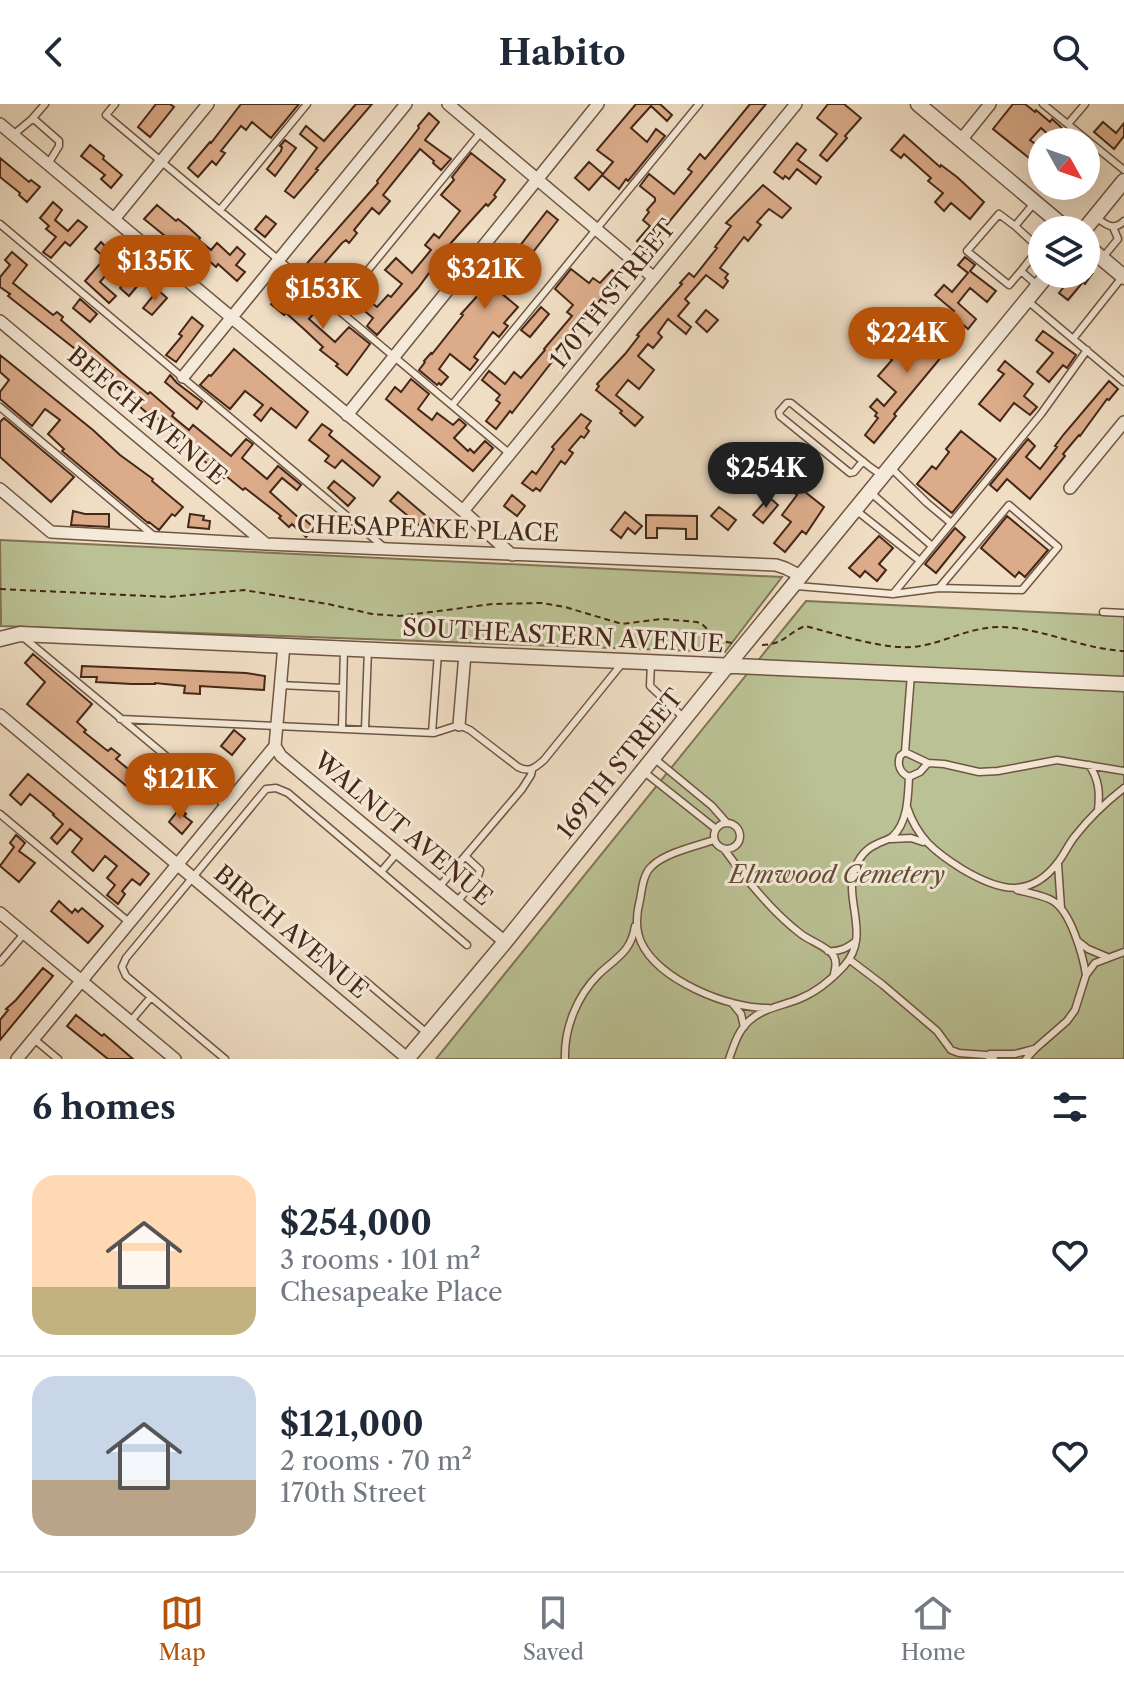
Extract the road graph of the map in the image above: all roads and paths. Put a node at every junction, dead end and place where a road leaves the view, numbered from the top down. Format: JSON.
{"nodes":[{"id":1,"x":45,"y":104,"type":"edge"},
{"id":2,"x":115,"y":104,"type":"edge"},
{"id":3,"x":208,"y":104,"type":"edge"},
{"id":4,"x":307,"y":104,"type":"edge"},
{"id":5,"x":406,"y":104,"type":"edge"},
{"id":6,"x":448,"y":104,"type":"edge"},
{"id":7,"x":699,"y":104,"type":"edge"},
{"id":8,"x":918,"y":104,"type":"edge"},
{"id":9,"x":990,"y":104,"type":"edge"},
{"id":10,"x":1043,"y":104,"type":"edge"},
{"id":11,"x":1085,"y":104,"type":"edge"},
{"id":12,"x":597,"y":105,"type":"edge"},
{"id":13,"x":794,"y":105,"type":"edge"},
{"id":14,"x":31,"y":120,"type":"junction"},
{"id":15,"x":0,"y":124,"type":"edge"},
{"id":16,"x":1068,"y":124,"type":"junction"},
{"id":17,"x":481,"y":132,"type":"junction"},
{"id":18,"x":13,"y":135,"type":"junction"},
{"id":19,"x":961,"y":140,"type":"junction"},
{"id":20,"x":162,"y":161,"type":"junction"},
{"id":21,"x":48,"y":164,"type":"junction"},
{"id":22,"x":1124,"y":170,"type":"edge"},
{"id":23,"x":537,"y":180,"type":"junction"},
{"id":24,"x":1122,"y":187,"type":"edge"},
{"id":25,"x":1035,"y":202,"type":"junction"},
{"id":26,"x":220,"y":210,"type":"junction"},
{"id":27,"x":1052,"y":216,"type":"edge"},
{"id":28,"x":1096,"y":216,"type":"edge"},
{"id":29,"x":114,"y":219,"type":"junction"},
{"id":30,"x":1100,"y":220,"type":"edge"},
{"id":31,"x":1124,"y":221,"type":"edge"},
{"id":32,"x":0,"y":224,"type":"edge"},
{"id":33,"x":1015,"y":226,"type":"junction"},
{"id":34,"x":1113,"y":227,"type":"junction"},
{"id":35,"x":595,"y":229,"type":"junction"},
{"id":36,"x":1121,"y":241,"type":"edge"},
{"id":37,"x":1102,"y":258,"type":"joint"},
{"id":38,"x":279,"y":259,"type":"junction"},
{"id":39,"x":1021,"y":271,"type":"junction"},
{"id":40,"x":1123,"y":276,"type":"edge"},
{"id":41,"x":1028,"y":277,"type":"edge"},
{"id":42,"x":654,"y":278,"type":"junction"},
{"id":43,"x":1036,"y":288,"type":"edge"},
{"id":44,"x":1027,"y":300,"type":"junction"},
{"id":45,"x":337,"y":308,"type":"junction"},
{"id":46,"x":231,"y":317,"type":"junction"},
{"id":47,"x":1,"y":324,"type":"edge"},
{"id":48,"x":1073,"y":339,"type":"junction"},
{"id":49,"x":1087,"y":350,"type":"junction"},
{"id":50,"x":395,"y":356,"type":"junction"},
{"id":51,"x":183,"y":377,"type":"junction"},
{"id":52,"x":1124,"y":382,"type":"edge"},
{"id":53,"x":452,"y":405,"type":"junction"},
{"id":54,"x":0,"y":407,"type":"edge"},
{"id":55,"x":347,"y":415,"type":"junction"},
{"id":56,"x":1124,"y":422,"type":"edge"},
{"id":57,"x":510,"y":454,"type":"junction"},
{"id":58,"x":863,"y":461,"type":"junction"},
{"id":59,"x":886,"y":472,"type":"junction"},
{"id":60,"x":1070,"y":488,"type":"dead end"},
{"id":61,"x":0,"y":489,"type":"edge"},
{"id":62,"x":870,"y":492,"type":"junction"},
{"id":63,"x":856,"y":509,"type":"junction"},
{"id":64,"x":463,"y":511,"type":"junction"},
{"id":65,"x":951,"y":523,"type":"junction"},
{"id":66,"x":157,"y":538,"type":"junction"},
{"id":67,"x":266,"y":544,"type":"junction"},
{"id":68,"x":932,"y":546,"type":"junction"},
{"id":69,"x":388,"y":550,"type":"junction"},
{"id":70,"x":513,"y":555,"type":"junction"},
{"id":71,"x":920,"y":561,"type":"junction"},
{"id":72,"x":797,"y":581,"type":"junction"},
{"id":73,"x":939,"y":588,"type":"junction"},
{"id":74,"x":0,"y":589,"type":"edge"},
{"id":75,"x":893,"y":594,"type":"junction"},
{"id":76,"x":1103,"y":612,"type":"dead end"},
{"id":77,"x":1124,"y":613,"type":"edge"},
{"id":78,"x":20,"y":634,"type":"junction"},
{"id":79,"x":0,"y":639,"type":"edge"},
{"id":80,"x":733,"y":643,"type":"dead end"},
{"id":81,"x":284,"y":645,"type":"junction"},
{"id":82,"x":764,"y":645,"type":"dead end"},
{"id":83,"x":344,"y":648,"type":"junction"},
{"id":84,"x":368,"y":649,"type":"junction"},
{"id":85,"x":1124,"y":651,"type":"edge"},
{"id":86,"x":438,"y":653,"type":"junction"},
{"id":87,"x":465,"y":654,"type":"junction"},
{"id":88,"x":624,"y":661,"type":"junction"},
{"id":89,"x":651,"y":663,"type":"junction"},
{"id":90,"x":727,"y":666,"type":"junction"},
{"id":91,"x":911,"y":674,"type":"junction"},
{"id":92,"x":1124,"y":684,"type":"edge"},
{"id":93,"x":280,"y":685,"type":"junction"},
{"id":94,"x":343,"y":688,"type":"junction"},
{"id":95,"x":0,"y":715,"type":"edge"},
{"id":96,"x":120,"y":719,"type":"junction"},
{"id":97,"x":685,"y":719,"type":"junction"},
{"id":98,"x":277,"y":725,"type":"junction"},
{"id":99,"x":459,"y":725,"type":"junction"},
{"id":100,"x":342,"y":728,"type":"junction"},
{"id":101,"x":365,"y":729,"type":"junction"},
{"id":102,"x":432,"y":733,"type":"junction"},
{"id":103,"x":275,"y":746,"type":"junction"},
{"id":104,"x":905,"y":752,"type":"junction"},
{"id":105,"x":654,"y":758,"type":"junction"},
{"id":106,"x":928,"y":763,"type":"junction"},
{"id":107,"x":1089,"y":765,"type":"junction"},
{"id":108,"x":532,"y":770,"type":"junction"},
{"id":109,"x":643,"y":771,"type":"junction"},
{"id":110,"x":1124,"y":771,"type":"edge"},
{"id":111,"x":909,"y":777,"type":"junction"},
{"id":112,"x":1124,"y":788,"type":"edge"},
{"id":113,"x":226,"y":806,"type":"junction"},
{"id":114,"x":907,"y":807,"type":"junction"},
{"id":115,"x":1098,"y":810,"type":"junction"},
{"id":116,"x":0,"y":814,"type":"edge"},
{"id":117,"x":727,"y":823,"type":"junction"},
{"id":118,"x":716,"y":829,"type":"junction"},
{"id":119,"x":714,"y":840,"type":"junction"},
{"id":120,"x":887,"y":840,"type":"junction"},
{"id":121,"x":926,"y":843,"type":"junction"},
{"id":122,"x":724,"y":849,"type":"junction"},
{"id":123,"x":397,"y":853,"type":"junction"},
{"id":124,"x":465,"y":856,"type":"junction"},
{"id":125,"x":1058,"y":862,"type":"junction"},
{"id":126,"x":177,"y":865,"type":"junction"},
{"id":127,"x":381,"y":872,"type":"junction"},
{"id":128,"x":192,"y":877,"type":"junction"},
{"id":129,"x":439,"y":887,"type":"junction"},
{"id":130,"x":1012,"y":889,"type":"junction"},
{"id":131,"x":457,"y":902,"type":"junction"},
{"id":132,"x":1061,"y":908,"type":"junction"},
{"id":133,"x":0,"y":913,"type":"edge"},
{"id":134,"x":636,"y":922,"type":"junction"},
{"id":135,"x":130,"y":923,"type":"junction"},
{"id":136,"x":24,"y":933,"type":"junction"},
{"id":137,"x":856,"y":941,"type":"junction"},
{"id":138,"x":505,"y":942,"type":"junction"},
{"id":139,"x":1079,"y":942,"type":"junction"},
{"id":140,"x":467,"y":945,"type":"dead end"},
{"id":141,"x":828,"y":951,"type":"junction"},
{"id":142,"x":1124,"y":952,"type":"edge"},
{"id":143,"x":1108,"y":957,"type":"junction"},
{"id":144,"x":850,"y":960,"type":"junction"},
{"id":145,"x":0,"y":962,"type":"edge"},
{"id":146,"x":1086,"y":975,"type":"junction"},
{"id":147,"x":834,"y":976,"type":"junction"},
{"id":148,"x":364,"y":980,"type":"dead end"},
{"id":149,"x":82,"y":981,"type":"junction"},
{"id":150,"x":151,"y":997,"type":"junction"},
{"id":151,"x":732,"y":1003,"type":"junction"},
{"id":152,"x":772,"y":1008,"type":"junction"},
{"id":153,"x":130,"y":1022,"type":"junction"},
{"id":154,"x":744,"y":1027,"type":"junction"},
{"id":155,"x":428,"y":1034,"type":"junction"},
{"id":156,"x":34,"y":1039,"type":"junction"},
{"id":157,"x":1036,"y":1048,"type":"junction"},
{"id":158,"x":986,"y":1055,"type":"junction"},
{"id":159,"x":17,"y":1059,"type":"edge"},
{"id":160,"x":58,"y":1059,"type":"edge"},
{"id":161,"x":175,"y":1059,"type":"edge"},
{"id":162,"x":225,"y":1059,"type":"edge"},
{"id":163,"x":407,"y":1059,"type":"edge"},
{"id":164,"x":565,"y":1059,"type":"edge"},
{"id":165,"x":729,"y":1059,"type":"edge"},
{"id":166,"x":994,"y":1059,"type":"edge"},
{"id":167,"x":1026,"y":1059,"type":"edge"}],
"edges":[{"from":1,"to":14,"type":"lane"},
{"from":2,"to":20,"type":"lane"},
{"from":3,"to":20,"type":"street"},
{"from":4,"to":26,"type":"lane"},
{"from":5,"to":38,"type":"street"},
{"from":6,"to":17,"type":"street"},
{"from":7,"to":35,"type":"lane"},
{"from":8,"to":19,"type":"street"},
{"from":9,"to":19,"type":"street"},
{"from":10,"to":16,"type":"lane"},
{"from":11,"to":16,"type":"lane"},
{"from":12,"to":23,"type":"street"},
{"from":13,"to":42,"type":"street","name":"170TH STREET"},
{"from":14,"to":18,"type":"lane"},
{"from":14,"to":21,"type":"lane"},
{"from":15,"to":18,"type":"street"},
{"from":16,"to":22,"type":"lane"},
{"from":17,"to":23,"type":"street"},
{"from":17,"to":45,"type":"lane"},
{"from":18,"to":21,"type":"street"},
{"from":19,"to":25,"type":"street"},
{"from":20,"to":26,"type":"lane"},
{"from":20,"to":29,"type":"street"},
{"from":21,"to":29,"type":"street"},
{"from":23,"to":35,"type":"street"},
{"from":23,"to":50,"type":"street"},
{"from":24,"to":28,"type":"street"},
{"from":25,"to":27,"type":"street"},
{"from":25,"to":33,"type":"lane"},
{"from":26,"to":38,"type":"lane"},
{"from":29,"to":46,"type":"street"},
{"from":30,"to":34,"type":"lane"},
{"from":31,"to":34,"type":"lane"},
{"from":32,"to":51,"type":"lane"},
{"from":33,"to":39,"type":"lane"},
{"from":33,"to":39,"type":"lane"},
{"from":34,"to":36,"type":"lane"},
{"from":35,"to":42,"type":"street"},
{"from":35,"to":53,"type":"lane"},
{"from":36,"to":37,"type":"lane"},
{"from":37,"to":40,"type":"street"},
{"from":38,"to":45,"type":"lane"},
{"from":38,"to":46,"type":"street"},
{"from":39,"to":41,"type":"lane"},
{"from":40,"to":48,"type":"lane"},
{"from":42,"to":57,"type":"street","name":"170TH STREET"},
{"from":43,"to":44,"type":"street","name":"169TH STREET"},
{"from":44,"to":48,"type":"lane"},
{"from":44,"to":59,"type":"street","name":"169TH STREET"},
{"from":45,"to":50,"type":"lane"},
{"from":46,"to":51,"type":"street"},
{"from":46,"to":55,"type":"street"},
{"from":47,"to":67,"type":"street","name":"BEECH AVENUE"},
{"from":48,"to":49,"type":"lane"},
{"from":49,"to":52,"type":"lane"},
{"from":49,"to":65,"type":"lane"},
{"from":50,"to":53,"type":"lane"},
{"from":50,"to":55,"type":"street"},
{"from":51,"to":69,"type":"lane"},
{"from":53,"to":57,"type":"lane"},
{"from":54,"to":66,"type":"lane"},
{"from":55,"to":64,"type":"street"},
{"from":56,"to":60,"type":"street"},
{"from":57,"to":64,"type":"street","name":"170TH STREET"},
{"from":58,"to":58,"type":"lane"},
{"from":58,"to":59,"type":"lane"},
{"from":59,"to":62,"type":"street","name":"169TH STREET"},
{"from":59,"to":65,"type":"lane"},
{"from":61,"to":66,"type":"street","name":"CHESAPEAKE PLACE"},
{"from":62,"to":63,"type":"street","name":"169TH STREET"},
{"from":62,"to":68,"type":"lane"},
{"from":63,"to":71,"type":"lane"},
{"from":63,"to":72,"type":"street","name":"169TH STREET"},
{"from":64,"to":70,"type":"street"},
{"from":65,"to":68,"type":"lane"},
{"from":66,"to":67,"type":"street","name":"CHESAPEAKE PLACE"},
{"from":67,"to":69,"type":"street","name":"CHESAPEAKE PLACE"},
{"from":68,"to":71,"type":"lane"},
{"from":69,"to":70,"type":"street","name":"CHESAPEAKE PLACE"},
{"from":70,"to":72,"type":"street","name":"CHESAPEAKE PLACE"},
{"from":71,"to":75,"type":"lane"},
{"from":72,"to":75,"type":"lane"},
{"from":72,"to":90,"type":"street","name":"169TH STREET"},
{"from":73,"to":73,"type":"lane"},
{"from":73,"to":75,"type":"lane"},
{"from":74,"to":80,"type":"path"},
{"from":76,"to":77,"type":"lane"},
{"from":78,"to":79,"type":"street","name":"SOUTHEASTERN AVENUE"},
{"from":78,"to":81,"type":"street","name":"SOUTHEASTERN AVENUE"},
{"from":78,"to":96,"type":"lane"},
{"from":81,"to":83,"type":"street","name":"SOUTHEASTERN AVENUE"},
{"from":81,"to":93,"type":"street"},
{"from":82,"to":85,"type":"path"},
{"from":83,"to":84,"type":"street","name":"SOUTHEASTERN AVENUE"},
{"from":83,"to":94,"type":"lane"},
{"from":84,"to":86,"type":"street","name":"SOUTHEASTERN AVENUE"},
{"from":84,"to":101,"type":"lane"},
{"from":86,"to":87,"type":"street","name":"SOUTHEASTERN AVENUE"},
{"from":86,"to":102,"type":"lane"},
{"from":87,"to":88,"type":"street","name":"SOUTHEASTERN AVENUE"},
{"from":87,"to":99,"type":"street"},
{"from":88,"to":89,"type":"street","name":"SOUTHEASTERN AVENUE"},
{"from":88,"to":108,"type":"lane"},
{"from":89,"to":90,"type":"street","name":"SOUTHEASTERN AVENUE"},
{"from":89,"to":97,"type":"lane"},
{"from":90,"to":91,"type":"street","name":"SOUTHEASTERN AVENUE"},
{"from":90,"to":97,"type":"street","name":"169TH STREET"},
{"from":91,"to":92,"type":"street","name":"SOUTHEASTERN AVENUE"},
{"from":91,"to":104,"type":"lane"},
{"from":93,"to":94,"type":"lane"},
{"from":93,"to":98,"type":"street"},
{"from":94,"to":100,"type":"lane"},
{"from":95,"to":126,"type":"street","name":"BIRCH AVENUE"},
{"from":96,"to":98,"type":"lane"},
{"from":96,"to":113,"type":"lane"},
{"from":97,"to":105,"type":"street","name":"169TH STREET"},
{"from":98,"to":100,"type":"lane"},
{"from":98,"to":103,"type":"street"},
{"from":99,"to":102,"type":"lane"},
{"from":99,"to":108,"type":"lane"},
{"from":100,"to":101,"type":"lane"},
{"from":101,"to":102,"type":"lane"},
{"from":103,"to":113,"type":"street"},
{"from":103,"to":123,"type":"street","name":"WALNUT AVENUE"},
{"from":104,"to":106,"type":"lane"},
{"from":104,"to":111,"type":"lane"},
{"from":105,"to":109,"type":"street","name":"169TH STREET"},
{"from":105,"to":117,"type":"lane"},
{"from":106,"to":107,"type":"lane"},
{"from":106,"to":111,"type":"lane"},
{"from":107,"to":110,"type":"lane"},
{"from":107,"to":115,"type":"lane"},
{"from":108,"to":124,"type":"lane"},
{"from":109,"to":118,"type":"lane"},
{"from":109,"to":138,"type":"street","name":"169TH STREET"},
{"from":111,"to":114,"type":"lane"},
{"from":112,"to":115,"type":"lane"},
{"from":113,"to":126,"type":"street"},
{"from":114,"to":120,"type":"lane"},
{"from":114,"to":121,"type":"lane"},
{"from":115,"to":125,"type":"lane"},
{"from":116,"to":135,"type":"lane"},
{"from":117,"to":118,"type":"lane"},
{"from":117,"to":122,"type":"lane"},
{"from":118,"to":119,"type":"lane"},
{"from":119,"to":122,"type":"lane"},
{"from":119,"to":134,"type":"lane"},
{"from":120,"to":121,"type":"lane"},
{"from":120,"to":137,"type":"lane"},
{"from":121,"to":130,"type":"lane"},
{"from":122,"to":141,"type":"lane"},
{"from":123,"to":127,"type":"lane"},
{"from":123,"to":129,"type":"street","name":"WALNUT AVENUE"},
{"from":124,"to":129,"type":"lane"},
{"from":124,"to":131,"type":"lane"},
{"from":125,"to":130,"type":"lane"},
{"from":125,"to":132,"type":"lane"},
{"from":126,"to":128,"type":"street","name":"BIRCH AVENUE"},
{"from":126,"to":135,"type":"street"},
{"from":127,"to":128,"type":"lane"},
{"from":127,"to":140,"type":"lane"},
{"from":128,"to":150,"type":"lane"},
{"from":128,"to":163,"type":"street","name":"BIRCH AVENUE"},
{"from":129,"to":131,"type":"street","name":"WALNUT AVENUE"},
{"from":130,"to":132,"type":"lane"},
{"from":131,"to":138,"type":"street","name":"WALNUT AVENUE"},
{"from":132,"to":139,"type":"lane"},
{"from":133,"to":136,"type":"street"},
{"from":134,"to":151,"type":"lane"},
{"from":134,"to":164,"type":"lane"},
{"from":135,"to":149,"type":"street"},
{"from":136,"to":145,"type":"lane"},
{"from":136,"to":149,"type":"street"},
{"from":137,"to":141,"type":"lane"},
{"from":137,"to":144,"type":"lane"},
{"from":138,"to":155,"type":"street","name":"169TH STREET"},
{"from":139,"to":143,"type":"lane"},
{"from":139,"to":146,"type":"lane"},
{"from":141,"to":147,"type":"lane"},
{"from":142,"to":143,"type":"lane"},
{"from":143,"to":146,"type":"lane"},
{"from":144,"to":147,"type":"lane"},
{"from":144,"to":158,"type":"lane"},
{"from":146,"to":157,"type":"lane"},
{"from":147,"to":152,"type":"lane"},
{"from":148,"to":155,"type":"lane"},
{"from":149,"to":153,"type":"street"},
{"from":149,"to":156,"type":"street"},
{"from":150,"to":153,"type":"lane"},
{"from":150,"to":162,"type":"lane"},
{"from":151,"to":152,"type":"lane"},
{"from":151,"to":154,"type":"lane"},
{"from":152,"to":154,"type":"lane"},
{"from":153,"to":161,"type":"street"},
{"from":154,"to":165,"type":"lane"},
{"from":155,"to":163,"type":"street","name":"169TH STREET"},
{"from":156,"to":159,"type":"street"},
{"from":156,"to":160,"type":"lane"},
{"from":157,"to":158,"type":"lane"},
{"from":157,"to":167,"type":"lane"},
{"from":158,"to":166,"type":"lane"}]}
